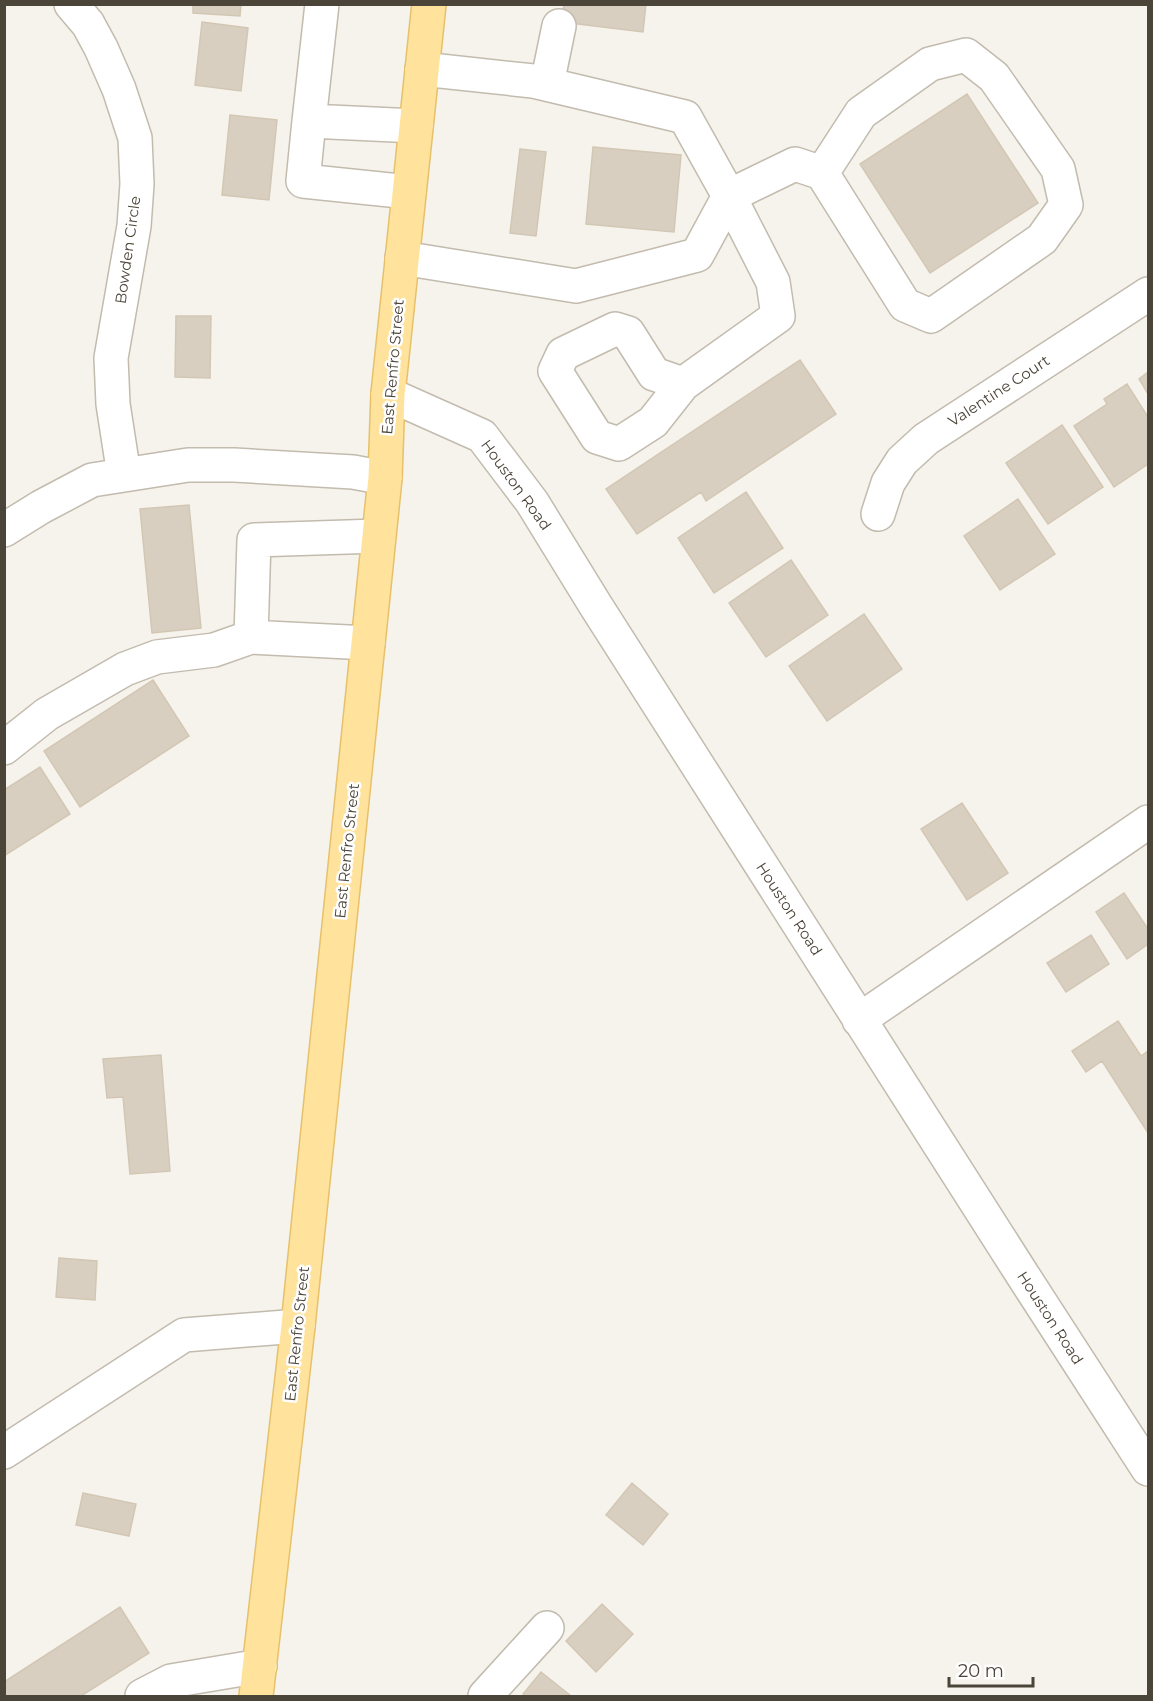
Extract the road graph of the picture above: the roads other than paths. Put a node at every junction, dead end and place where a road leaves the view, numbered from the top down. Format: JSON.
{"nodes":[{"id":1,"x":71,"y":4,"type":"edge"},
{"id":2,"x":322,"y":4,"type":"edge"},
{"id":3,"x":429,"y":4,"type":"edge"},
{"id":4,"x":559,"y":26,"type":"dead end"},
{"id":5,"x":422,"y":69,"type":"junction"},
{"id":6,"x":548,"y":84,"type":"junction"},
{"id":7,"x":309,"y":121,"type":"junction"},
{"id":8,"x":416,"y":126,"type":"junction"},
{"id":9,"x":822,"y":173,"type":"junction"},
{"id":10,"x":409,"y":192,"type":"junction"},
{"id":11,"x":729,"y":196,"type":"junction"},
{"id":12,"x":402,"y":258,"type":"junction"},
{"id":13,"x":1149,"y":294,"type":"edge"},
{"id":14,"x":683,"y":384,"type":"dead end"},
{"id":15,"x":388,"y":394,"type":"junction"},
{"id":16,"x":124,"y":475,"type":"junction"},
{"id":17,"x":385,"y":478,"type":"junction"},
{"id":18,"x":878,"y":514,"type":"dead end"},
{"id":19,"x":4,"y":530,"type":"edge"},
{"id":20,"x":378,"y":536,"type":"junction"},
{"id":21,"x":251,"y":637,"type":"junction"},
{"id":22,"x":368,"y":643,"type":"junction"},
{"id":23,"x":4,"y":748,"type":"edge"},
{"id":24,"x":1149,"y":822,"type":"edge"},
{"id":25,"x":860,"y":1020,"type":"junction"},
{"id":26,"x":298,"y":1326,"type":"junction"},
{"id":27,"x":4,"y":1452,"type":"edge"},
{"id":28,"x":1149,"y":1469,"type":"edge"},
{"id":29,"x":547,"y":1628,"type":"dead end"},
{"id":30,"x":258,"y":1681,"type":"edge"},
{"id":31,"x":171,"y":1689,"type":"edge"},
{"id":32,"x":142,"y":1696,"type":"edge"},
{"id":33,"x":485,"y":1696,"type":"edge"}],
"edges":[{"from":1,"to":16,"type":"street","name":"Bowden Circle"},
{"from":2,"to":7,"type":"street"},
{"from":3,"to":5,"type":"main road","name":"East Renfro Street"},
{"from":4,"to":6,"type":"street"},
{"from":5,"to":6,"type":"street"},
{"from":5,"to":8,"type":"main road","name":"East Renfro Street"},
{"from":6,"to":11,"type":"street"},
{"from":7,"to":8,"type":"street"},
{"from":7,"to":10,"type":"street"},
{"from":8,"to":10,"type":"main road","name":"East Renfro Street"},
{"from":9,"to":9,"type":"street"},
{"from":9,"to":11,"type":"street"},
{"from":10,"to":12,"type":"main road","name":"East Renfro Street"},
{"from":11,"to":12,"type":"street"},
{"from":11,"to":14,"type":"street"},
{"from":12,"to":15,"type":"main road","name":"East Renfro Street"},
{"from":13,"to":18,"type":"street","name":"Valentine Court"},
{"from":15,"to":17,"type":"main road","name":"East Renfro Street"},
{"from":15,"to":25,"type":"street","name":"Houston Road"},
{"from":16,"to":17,"type":"street"},
{"from":16,"to":19,"type":"street"},
{"from":17,"to":20,"type":"main road","name":"East Renfro Street"},
{"from":20,"to":21,"type":"street"},
{"from":20,"to":22,"type":"main road","name":"East Renfro Street"},
{"from":21,"to":22,"type":"street"},
{"from":21,"to":23,"type":"street"},
{"from":22,"to":26,"type":"main road","name":"East Renfro Street"},
{"from":24,"to":25,"type":"street"},
{"from":25,"to":28,"type":"street","name":"Houston Road"},
{"from":26,"to":27,"type":"street"},
{"from":26,"to":30,"type":"main road","name":"East Renfro Street"},
{"from":29,"to":33,"type":"street"},
{"from":30,"to":31,"type":"street"},
{"from":31,"to":32,"type":"street"}]}
